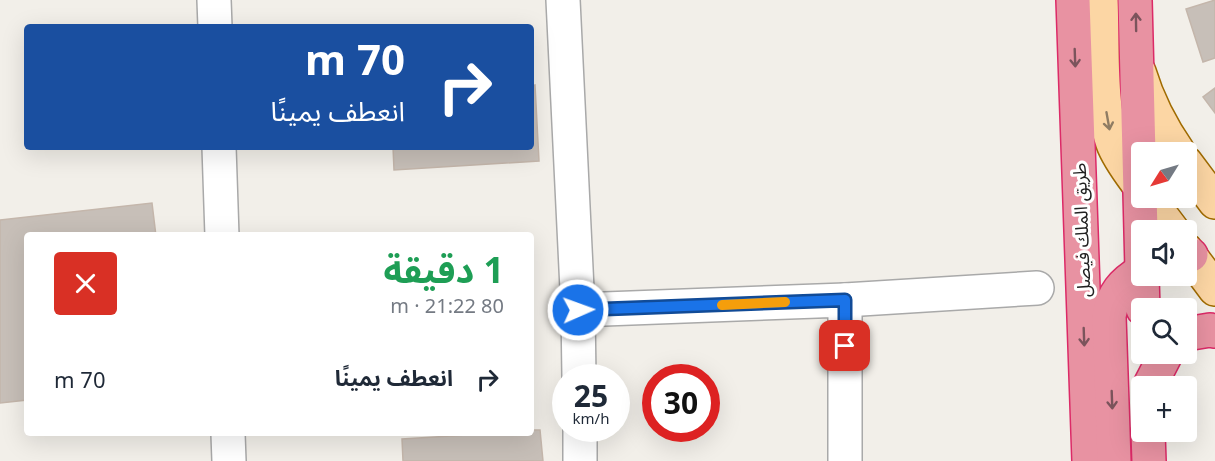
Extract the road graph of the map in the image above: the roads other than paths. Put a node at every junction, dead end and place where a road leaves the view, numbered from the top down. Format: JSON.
{"nodes":[{"id":1,"x":214,"y":0,"type":"edge"},
{"id":2,"x":563,"y":0,"type":"edge"},
{"id":3,"x":1073,"y":0,"type":"edge"},
{"id":4,"x":1101,"y":0,"type":"edge"},
{"id":5,"x":1135,"y":0,"type":"edge"},
{"id":6,"x":215,"y":24,"type":"edge"},
{"id":7,"x":1137,"y":67,"type":"junction"},
{"id":8,"x":1141,"y":142,"type":"edge"},
{"id":9,"x":1172,"y":142,"type":"edge"},
{"id":10,"x":219,"y":150,"type":"edge"},
{"id":11,"x":1131,"y":173,"type":"edge"},
{"id":12,"x":1197,"y":178,"type":"edge"},
{"id":13,"x":1215,"y":202,"type":"edge"},
{"id":14,"x":1157,"y":208,"type":"edge"},
{"id":15,"x":1166,"y":220,"type":"edge"},
{"id":16,"x":222,"y":232,"type":"edge"},
{"id":17,"x":1197,"y":260,"type":"edge"},
{"id":18,"x":1131,"y":277,"type":"edge"},
{"id":19,"x":1037,"y":288,"type":"dead end"},
{"id":20,"x":1215,"y":289,"type":"edge"},
{"id":21,"x":845,"y":300,"type":"junction"},
{"id":22,"x":578,"y":310,"type":"junction"},
{"id":23,"x":1215,"y":331,"type":"edge"},
{"id":24,"x":1197,"y":332,"type":"edge"},
{"id":25,"x":579,"y":364,"type":"edge"},
{"id":26,"x":228,"y":436,"type":"edge"},
{"id":27,"x":580,"y":442,"type":"edge"},
{"id":28,"x":1148,"y":442,"type":"edge"},
{"id":29,"x":229,"y":461,"type":"edge"},
{"id":30,"x":580,"y":461,"type":"edge"},
{"id":31,"x":845,"y":461,"type":"edge"},
{"id":32,"x":1089,"y":461,"type":"edge"},
{"id":33,"x":1114,"y":461,"type":"edge"},
{"id":34,"x":1149,"y":461,"type":"edge"}],
"edges":[{"from":1,"to":6,"type":"street"},
{"from":2,"to":22,"type":"street"},
{"from":3,"to":32,"type":"highway","name":"طريق الملك فيصل","one_way":true},
{"from":4,"to":11,"type":"main road","one_way":true},
{"from":7,"to":5,"type":"highway","one_way":true},
{"from":7,"to":8,"type":"highway"},
{"from":7,"to":9,"type":"main road"},
{"from":10,"to":16,"type":"street"},
{"from":12,"to":13,"type":"main road"},
{"from":14,"to":15,"type":"main road"},
{"from":17,"to":20,"type":"main road"},
{"from":18,"to":33,"type":"highway","one_way":true},
{"from":19,"to":21,"type":"street"},
{"from":21,"to":22,"type":"street"},
{"from":21,"to":31,"type":"street"},
{"from":22,"to":25,"type":"street"},
{"from":23,"to":24,"type":"highway"},
{"from":26,"to":29,"type":"street"},
{"from":27,"to":30,"type":"street"},
{"from":28,"to":34,"type":"highway"}]}
